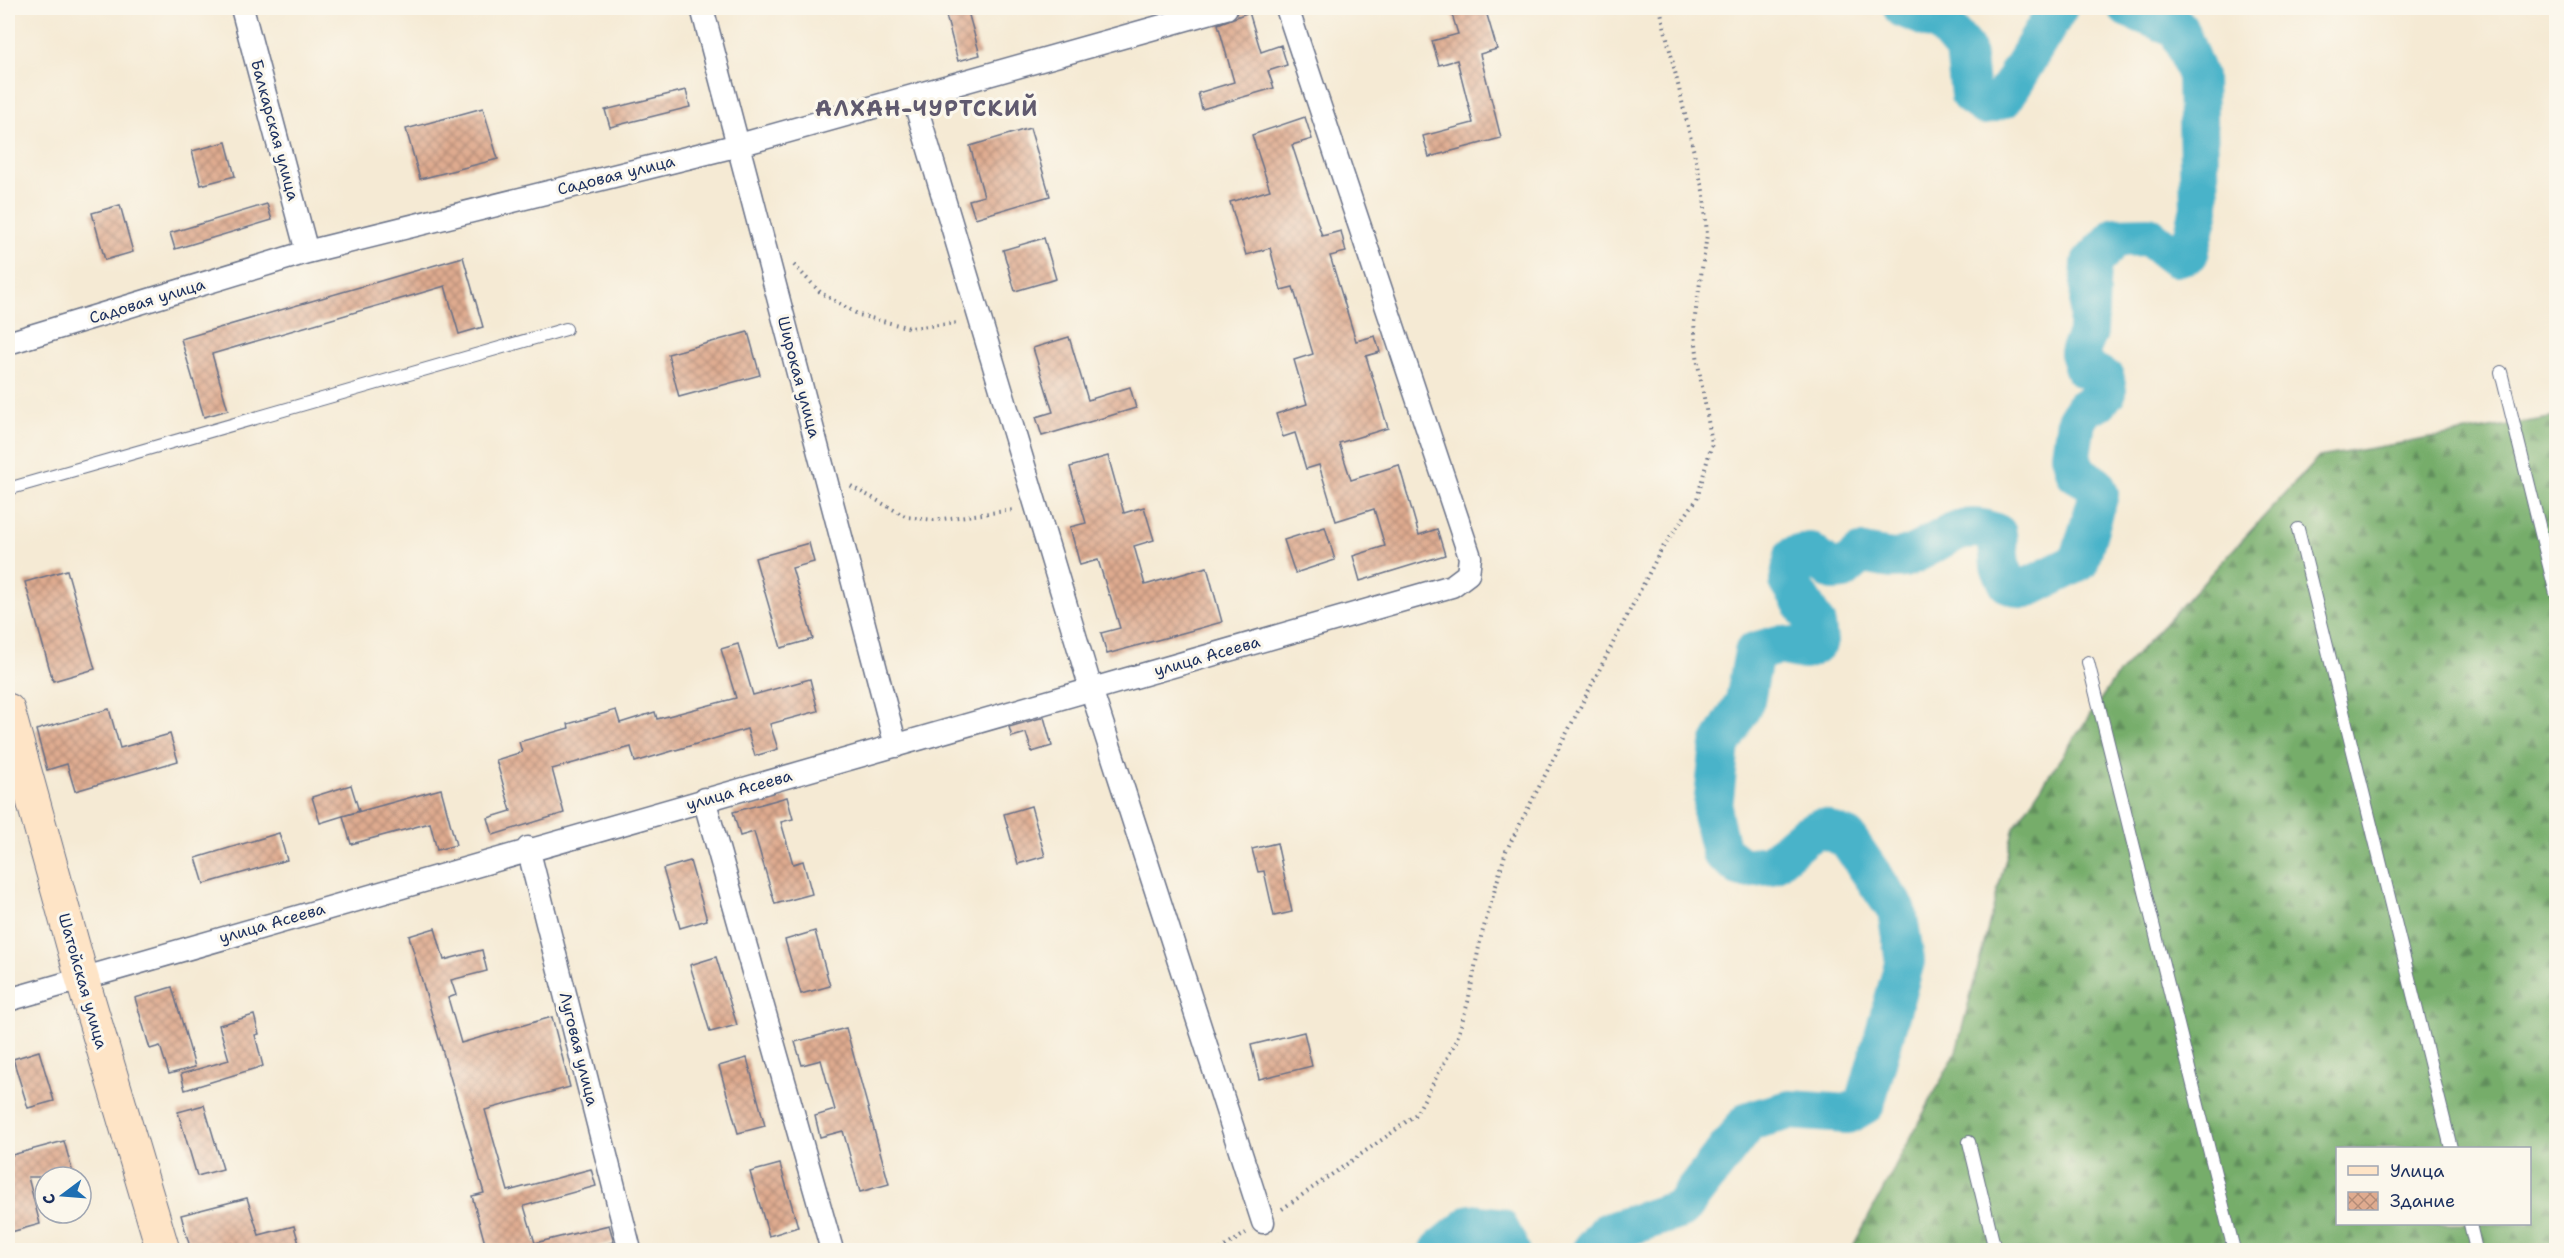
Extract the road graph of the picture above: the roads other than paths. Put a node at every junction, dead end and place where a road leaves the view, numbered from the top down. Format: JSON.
{"nodes":[{"id":1,"x":242,"y":8,"type":"edge"},
{"id":2,"x":702,"y":8,"type":"edge"},
{"id":3,"x":1226,"y":8,"type":"edge"},
{"id":4,"x":1287,"y":8,"type":"edge"},
{"id":5,"x":913,"y":96,"type":"junction"},
{"id":6,"x":739,"y":145,"type":"junction"},
{"id":7,"x":307,"y":252,"type":"junction"},
{"id":8,"x":566,"y":329,"type":"dead end"},
{"id":9,"x":8,"y":343,"type":"edge"},
{"id":10,"x":2501,"y":372,"type":"dead end"},
{"id":11,"x":8,"y":489,"type":"edge"},
{"id":12,"x":2298,"y":529,"type":"dead end"},
{"id":13,"x":2556,"y":594,"type":"edge"},
{"id":14,"x":2088,"y":662,"type":"dead end"},
{"id":15,"x":1091,"y":689,"type":"junction"},
{"id":16,"x":8,"y":710,"type":"edge"},
{"id":17,"x":896,"y":746,"type":"junction"},
{"id":18,"x":704,"y":799,"type":"junction"},
{"id":19,"x":528,"y":848,"type":"junction"},
{"id":20,"x":82,"y":978,"type":"junction"},
{"id":21,"x":8,"y":1000,"type":"edge"},
{"id":22,"x":1969,"y":1142,"type":"dead end"},
{"id":23,"x":2451,"y":1147,"type":"edge"},
{"id":24,"x":1263,"y":1222,"type":"road end"},
{"id":25,"x":2470,"y":1225,"type":"edge"},
{"id":26,"x":163,"y":1251,"type":"edge"},
{"id":27,"x":630,"y":1251,"type":"edge"},
{"id":28,"x":832,"y":1251,"type":"edge"},
{"id":29,"x":1995,"y":1251,"type":"edge"},
{"id":30,"x":2234,"y":1251,"type":"edge"},
{"id":31,"x":2476,"y":1251,"type":"edge"}],
"edges":[{"from":1,"to":7,"type":"street","name":"Балкарская улица"},
{"from":2,"to":6,"type":"street","name":"Широкая улица"},
{"from":3,"to":5,"type":"street","name":"Садовая улица"},
{"from":4,"to":15,"type":"street","name":"улица Асеева"},
{"from":5,"to":6,"type":"street","name":"Садовая улица"},
{"from":5,"to":15,"type":"street"},
{"from":6,"to":7,"type":"street","name":"Садовая улица"},
{"from":6,"to":17,"type":"street","name":"Широкая улица"},
{"from":7,"to":9,"type":"street","name":"Садовая улица"},
{"from":8,"to":11,"type":"lane"},
{"from":10,"to":13,"type":"lane"},
{"from":12,"to":23,"type":"lane"},
{"from":14,"to":30,"type":"lane"},
{"from":15,"to":17,"type":"street","name":"улица Асеева"},
{"from":15,"to":24,"type":"street"},
{"from":16,"to":20,"type":"street","name":"Шатойская улица"},
{"from":17,"to":18,"type":"street","name":"улица Асеева"},
{"from":18,"to":19,"type":"street","name":"улица Асеева"},
{"from":18,"to":28,"type":"street"},
{"from":19,"to":20,"type":"street","name":"улица Асеева"},
{"from":19,"to":27,"type":"street","name":"Луговая улица"},
{"from":20,"to":21,"type":"street","name":"улица Асеева"},
{"from":20,"to":26,"type":"street","name":"Шатойская улица"},
{"from":22,"to":29,"type":"lane"},
{"from":25,"to":31,"type":"lane"}]}
